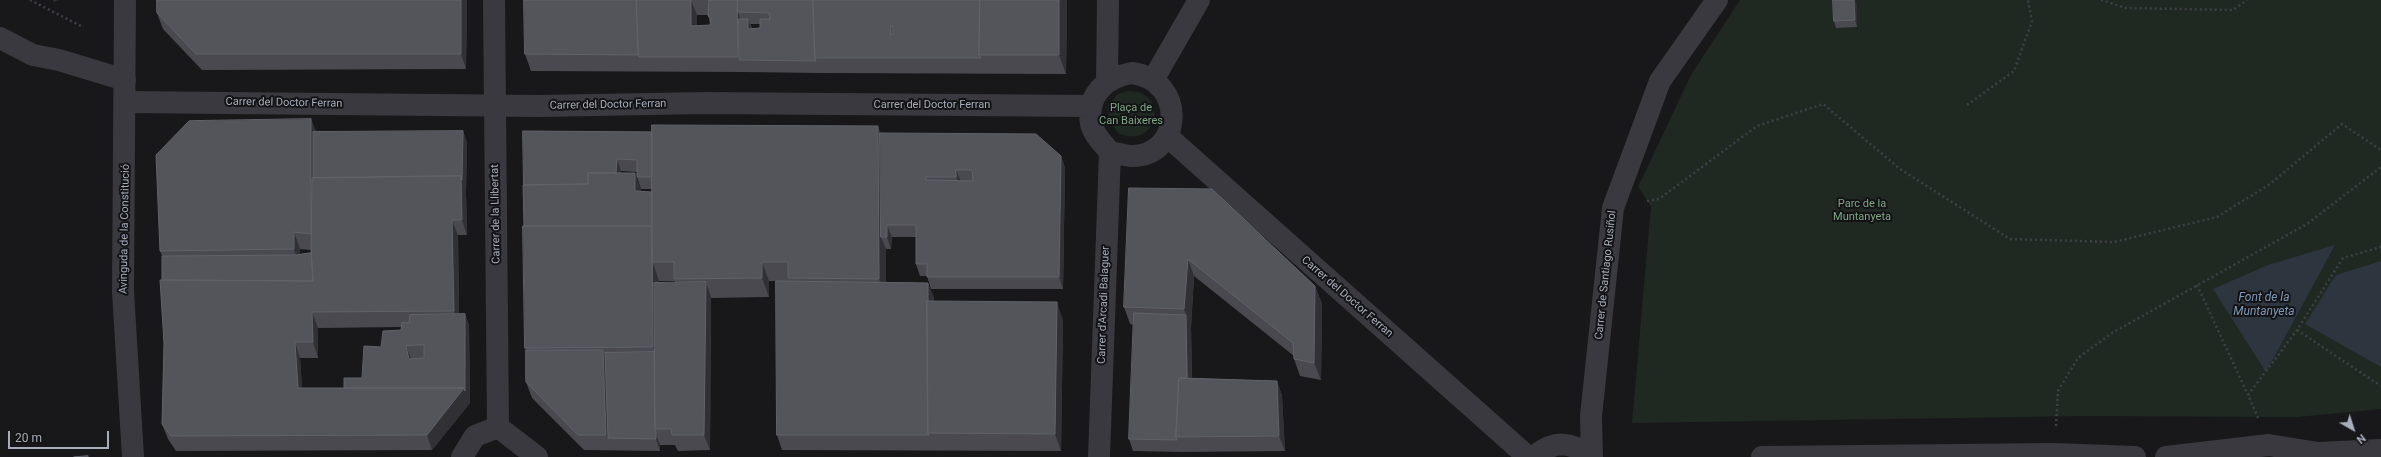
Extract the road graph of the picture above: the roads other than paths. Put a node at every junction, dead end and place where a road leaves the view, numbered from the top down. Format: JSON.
{"nodes":[{"id":1,"x":124,"y":0,"type":"edge"},
{"id":2,"x":494,"y":0,"type":"edge"},
{"id":3,"x":1108,"y":0,"type":"edge"},
{"id":4,"x":1199,"y":0,"type":"edge"},
{"id":5,"x":1717,"y":0,"type":"edge"},
{"id":6,"x":0,"y":38,"type":"edge"},
{"id":7,"x":125,"y":80,"type":"junction"},
{"id":8,"x":1153,"y":80,"type":"junction"},
{"id":9,"x":1108,"y":81,"type":"junction"},
{"id":10,"x":125,"y":102,"type":"junction"},
{"id":11,"x":495,"y":105,"type":"junction"},
{"id":12,"x":1091,"y":106,"type":"junction"},
{"id":13,"x":1166,"y":136,"type":"junction"},
{"id":14,"x":1110,"y":152,"type":"junction"},
{"id":15,"x":498,"y":427,"type":"junction"},
{"id":16,"x":2381,"y":450,"type":"edge"},
{"id":17,"x":2318,"y":455,"type":"edge"},
{"id":18,"x":133,"y":457,"type":"edge"},
{"id":19,"x":462,"y":457,"type":"edge"},
{"id":20,"x":537,"y":457,"type":"edge"},
{"id":21,"x":1099,"y":457,"type":"edge"},
{"id":22,"x":1528,"y":457,"type":"edge"},
{"id":23,"x":1534,"y":457,"type":"edge"},
{"id":24,"x":1592,"y":457,"type":"edge"},
{"id":25,"x":1762,"y":457,"type":"edge"},
{"id":26,"x":2135,"y":457,"type":"edge"},
{"id":27,"x":2166,"y":457,"type":"edge"}],
"edges":[{"from":1,"to":7,"type":"street","name":"Avinguda de la Constitució"},
{"from":2,"to":11,"type":"street","name":"Carrer de la Llibertat"},
{"from":3,"to":9,"type":"street"},
{"from":4,"to":8,"type":"street"},
{"from":5,"to":24,"type":"street","name":"Carrer de Santiago Rusiñol"},
{"from":6,"to":7,"type":"street"},
{"from":7,"to":10,"type":"street","name":"Avinguda de la Constitució"},
{"from":8,"to":9,"type":"street"},
{"from":8,"to":13,"type":"street"},
{"from":9,"to":12,"type":"street"},
{"from":10,"to":11,"type":"street","name":"Carrer del Doctor Ferran"},
{"from":10,"to":18,"type":"street","name":"Avinguda de la Constitució"},
{"from":11,"to":12,"type":"street","name":"Carrer del Doctor Ferran"},
{"from":11,"to":15,"type":"street","name":"Carrer de la Llibertat"},
{"from":12,"to":14,"type":"street"},
{"from":13,"to":14,"type":"street"},
{"from":13,"to":22,"type":"street","name":"Carrer del Doctor Ferran"},
{"from":14,"to":21,"type":"street","name":"Carrer d'Arcadi Balaguer"},
{"from":15,"to":19,"type":"street"},
{"from":15,"to":20,"type":"street"},
{"from":16,"to":17,"type":"street"},
{"from":17,"to":27,"type":"street"},
{"from":23,"to":24,"type":"street"},
{"from":25,"to":26,"type":"street"}]}
